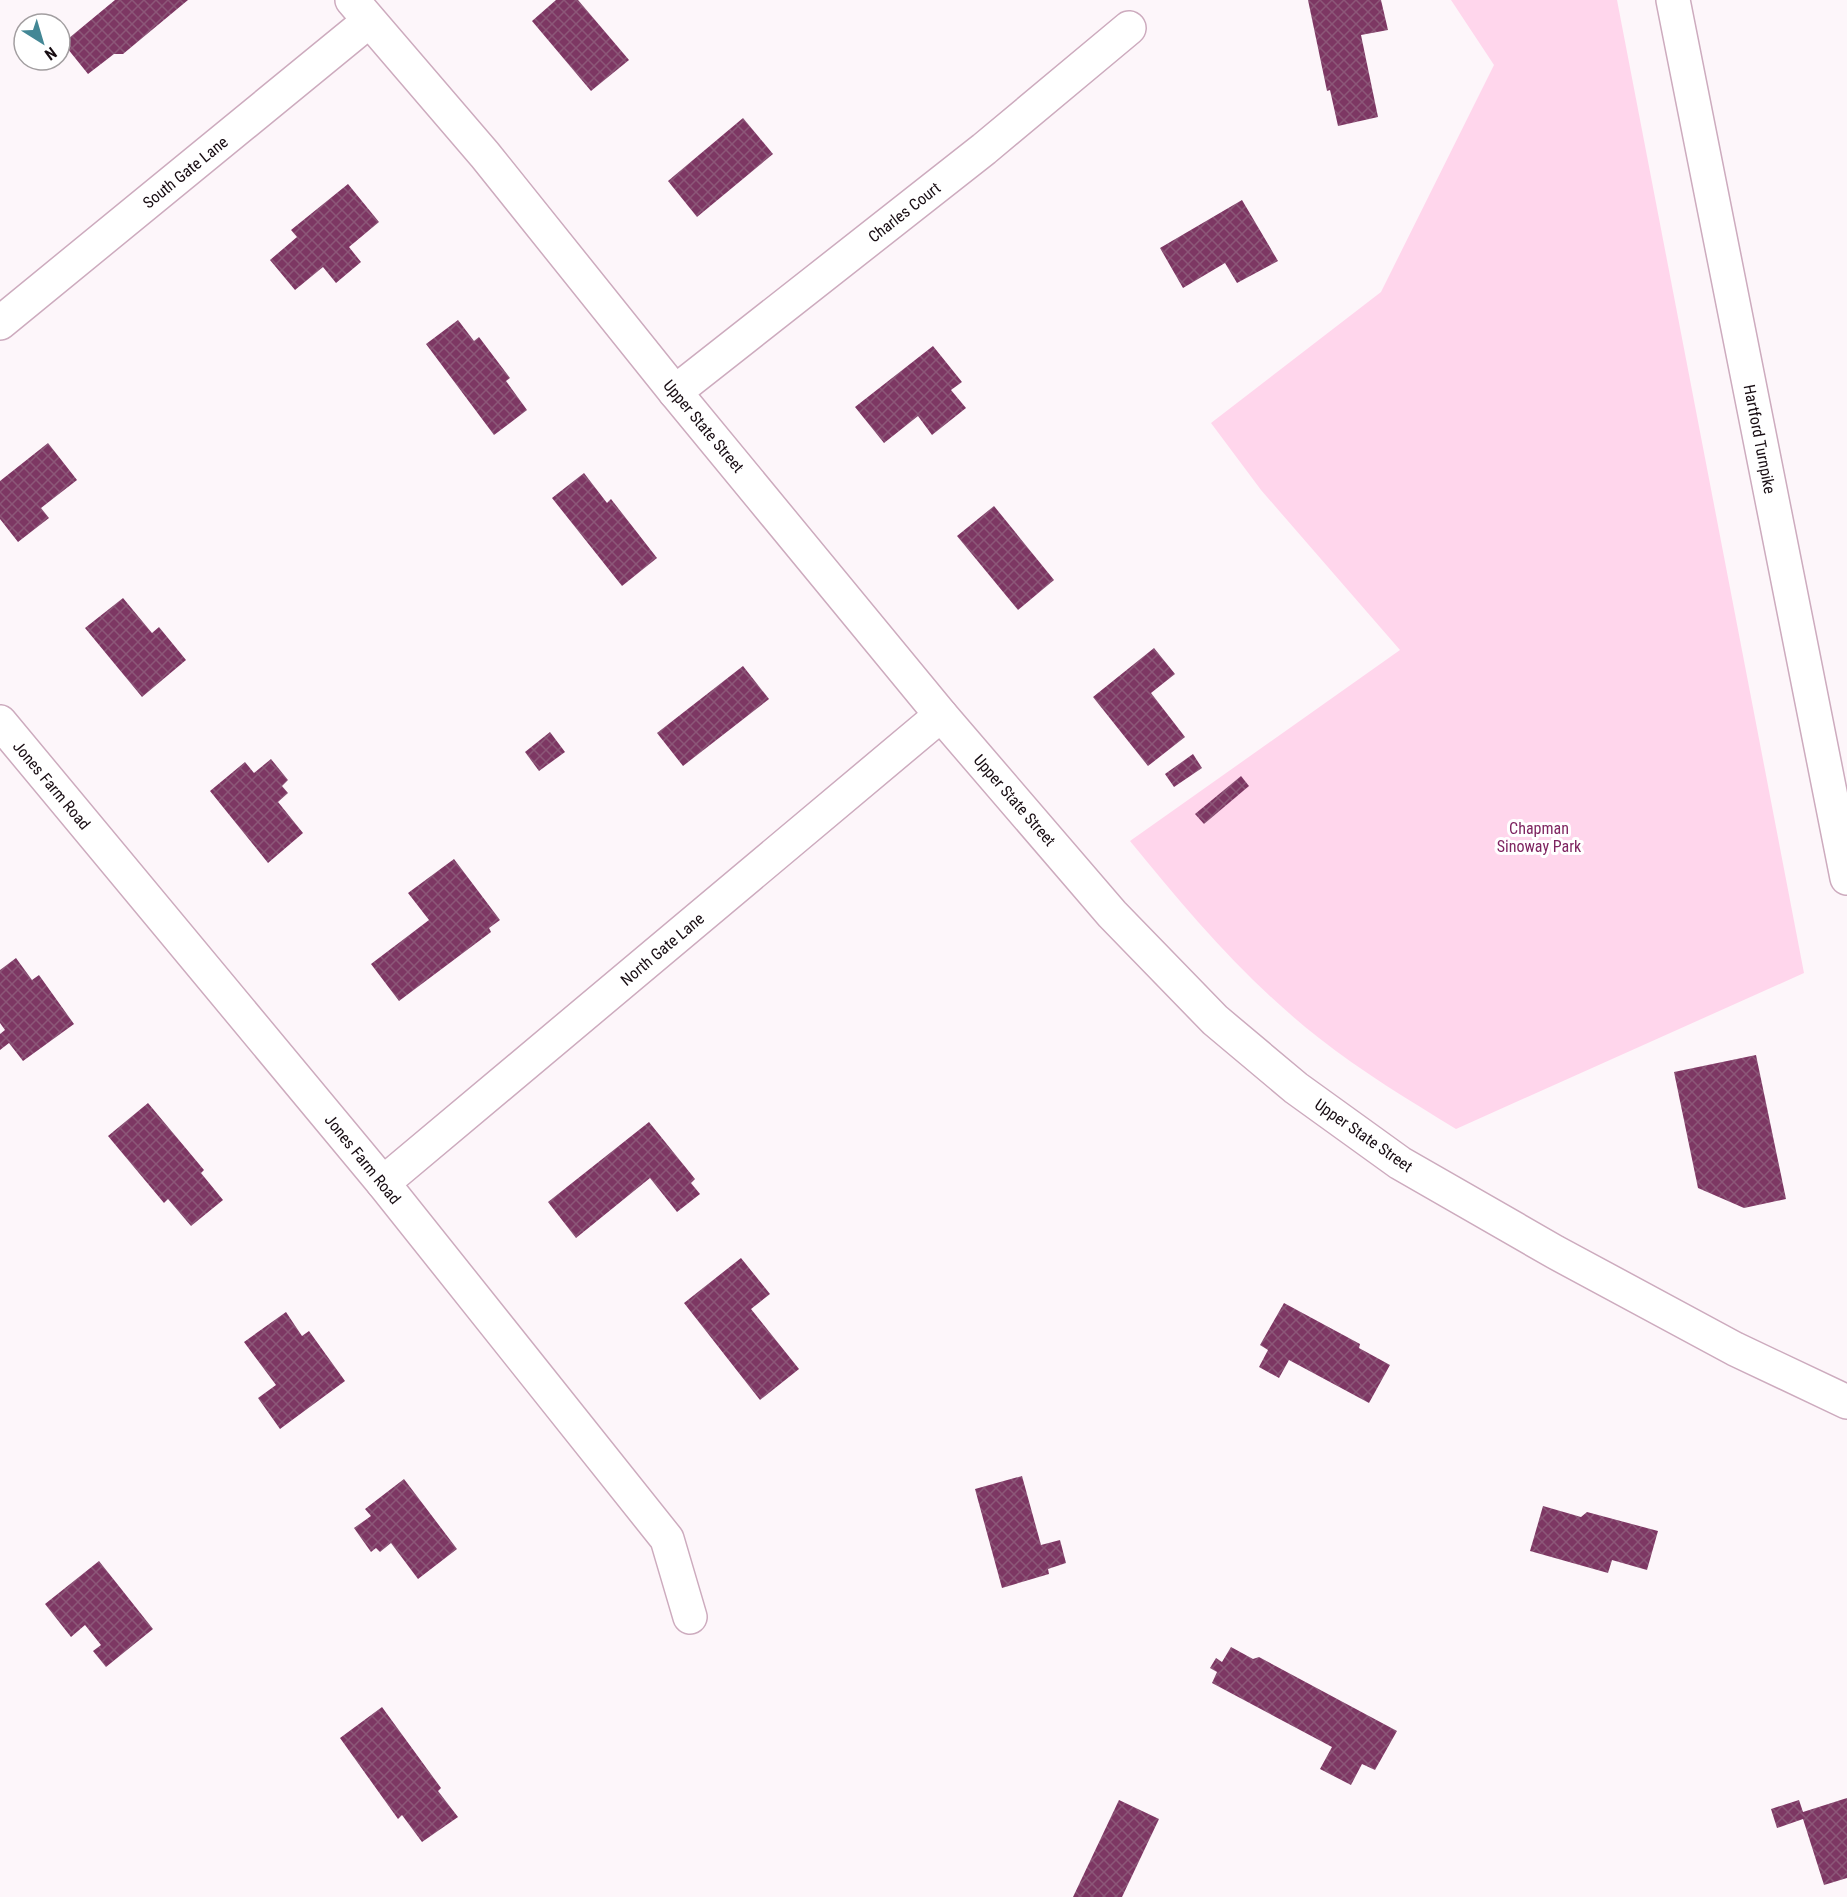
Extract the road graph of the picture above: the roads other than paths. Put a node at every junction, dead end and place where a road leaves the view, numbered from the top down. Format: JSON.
{"nodes":[{"id":1,"x":1673,"y":0,"type":"edge"},
{"id":2,"x":361,"y":10,"type":"edge"},
{"id":3,"x":1129,"y":28,"type":"dead end"},
{"id":4,"x":0,"y":323,"type":"edge"},
{"id":5,"x":675,"y":392,"type":"junction"},
{"id":6,"x":942,"y":715,"type":"junction"},
{"id":7,"x":0,"y":722,"type":"edge"},
{"id":8,"x":1847,"y":878,"type":"edge"},
{"id":9,"x":383,"y":1183,"type":"junction"},
{"id":10,"x":1847,"y":1402,"type":"edge"},
{"id":11,"x":690,"y":1617,"type":"dead end"}],
"edges":[{"from":1,"to":8,"type":"street","name":"Hartford Turnpike"},
{"from":2,"to":4,"type":"street","name":"South Gate Lane"},
{"from":2,"to":5,"type":"street","name":"Upper State Street"},
{"from":3,"to":5,"type":"street","name":"Charles Court"},
{"from":5,"to":6,"type":"street","name":"Upper State Street"},
{"from":6,"to":9,"type":"street","name":"North Gate Lane"},
{"from":6,"to":10,"type":"street","name":"Upper State Street"},
{"from":7,"to":9,"type":"street","name":"Jones Farm Road"},
{"from":9,"to":11,"type":"street","name":"Jones Farm Road"}]}
